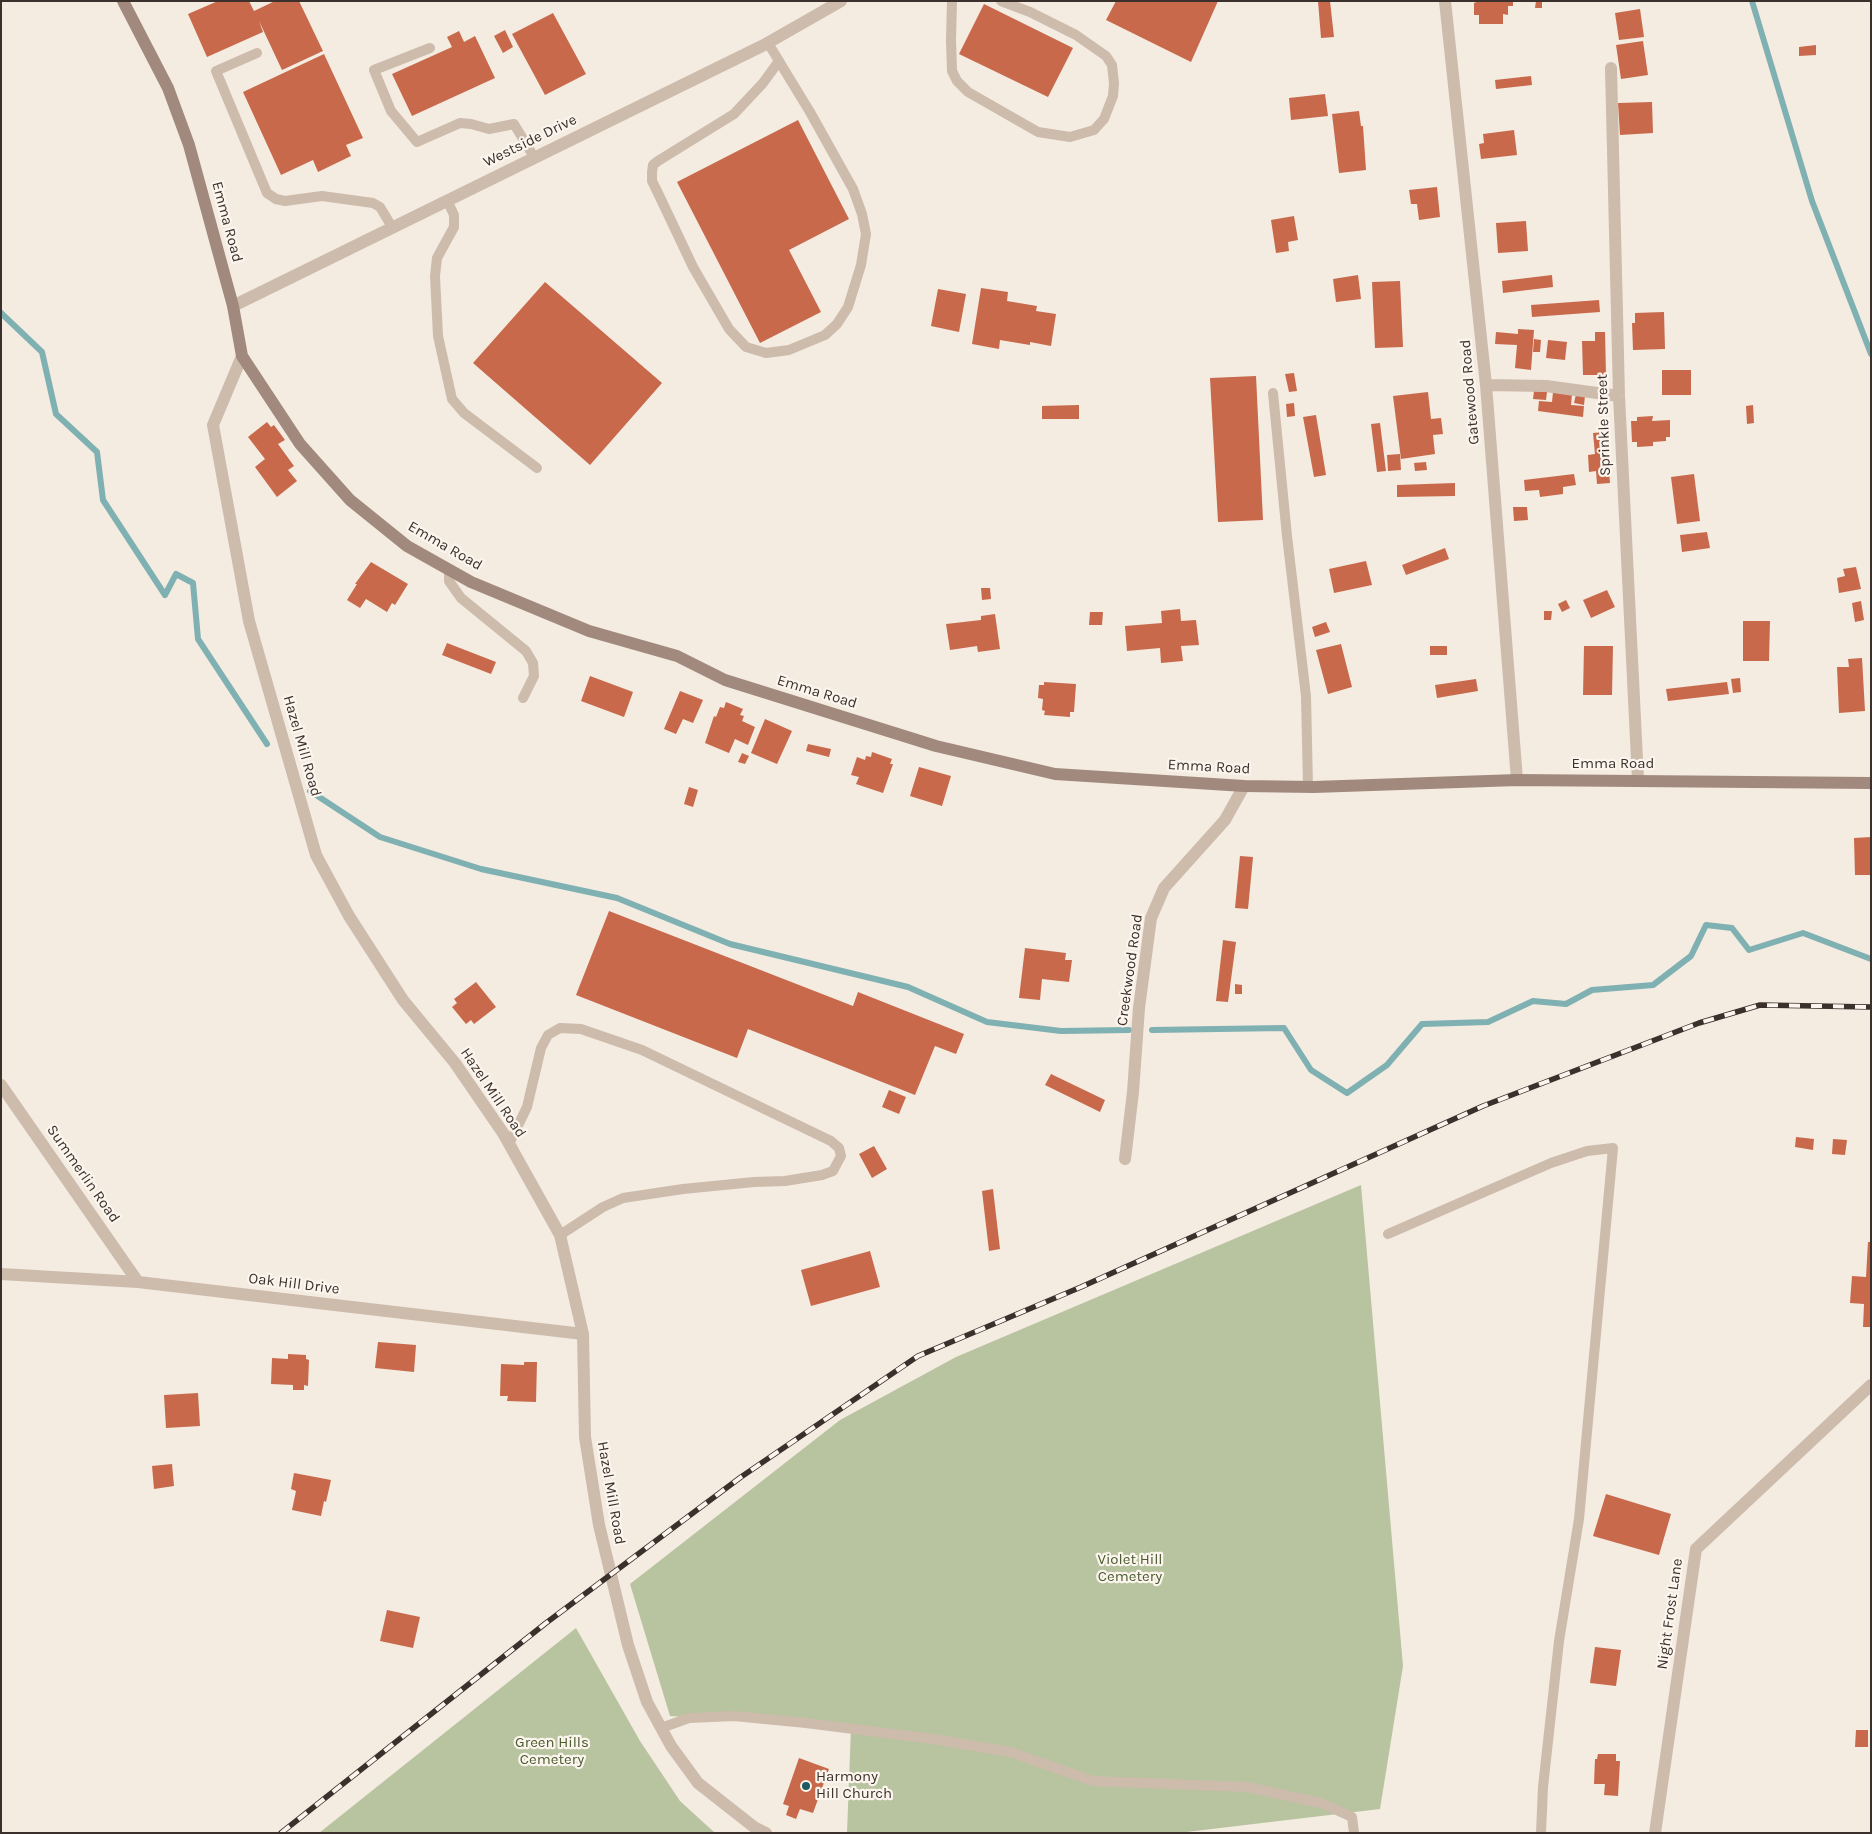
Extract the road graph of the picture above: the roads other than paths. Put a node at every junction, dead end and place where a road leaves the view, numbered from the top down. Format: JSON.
{"nodes":[{"id":1,"x":123,"y":1,"type":"edge"},
{"id":2,"x":840,"y":1,"type":"edge"},
{"id":3,"x":952,"y":1,"type":"edge"},
{"id":4,"x":1001,"y":1,"type":"edge"},
{"id":5,"x":1445,"y":1,"type":"edge"},
{"id":6,"x":768,"y":43,"type":"junction"},
{"id":7,"x":430,"y":48,"type":"dead end"},
{"id":8,"x":257,"y":53,"type":"dead end"},
{"id":9,"x":779,"y":61,"type":"junction"},
{"id":10,"x":1611,"y":68,"type":"dead end"},
{"id":11,"x":534,"y":157,"type":"junction"},
{"id":12,"x":447,"y":200,"type":"junction"},
{"id":13,"x":392,"y":227,"type":"junction"},
{"id":14,"x":233,"y":306,"type":"junction"},
{"id":15,"x":242,"y":356,"type":"junction"},
{"id":16,"x":1486,"y":385,"type":"junction"},
{"id":17,"x":1273,"y":393,"type":"dead end"},
{"id":18,"x":1619,"y":396,"type":"junction"},
{"id":19,"x":537,"y":468,"type":"dead end"},
{"id":20,"x":449,"y":569,"type":"junction"},
{"id":21,"x":523,"y":698,"type":"dead end"},
{"id":22,"x":1517,"y":780,"type":"junction"},
{"id":23,"x":1638,"y":780,"type":"junction"},
{"id":24,"x":1871,"y":783,"type":"edge"},
{"id":25,"x":1244,"y":786,"type":"junction"},
{"id":26,"x":1308,"y":786,"type":"junction"},
{"id":27,"x":1,"y":1085,"type":"edge"},
{"id":28,"x":509,"y":1144,"type":"junction"},
{"id":29,"x":1125,"y":1159,"type":"dead end"},
{"id":30,"x":560,"y":1234,"type":"junction"},
{"id":31,"x":1388,"y":1234,"type":"dead end"},
{"id":32,"x":1,"y":1274,"type":"edge"},
{"id":33,"x":138,"y":1282,"type":"junction"},
{"id":34,"x":583,"y":1334,"type":"junction"},
{"id":35,"x":1871,"y":1384,"type":"edge"},
{"id":36,"x":661,"y":1728,"type":"junction"},
{"id":37,"x":766,"y":1833,"type":"edge"},
{"id":38,"x":1354,"y":1833,"type":"edge"},
{"id":39,"x":1541,"y":1833,"type":"edge"},
{"id":40,"x":1655,"y":1833,"type":"edge"}],
"edges":[{"from":1,"to":14,"type":"street","name":"Emma Road"},
{"from":2,"to":6,"type":"street","name":"Westside Drive"},
{"from":3,"to":4,"type":"lane"},
{"from":5,"to":16,"type":"street","name":"Gatewood Road"},
{"from":6,"to":9,"type":"lane"},
{"from":6,"to":11,"type":"street","name":"Westside Drive"},
{"from":7,"to":11,"type":"lane"},
{"from":8,"to":13,"type":"lane"},
{"from":9,"to":9,"type":"lane"},
{"from":10,"to":18,"type":"street","name":"Sprinkle Street"},
{"from":11,"to":12,"type":"street","name":"Westside Drive"},
{"from":12,"to":13,"type":"street","name":"Westside Drive"},
{"from":12,"to":19,"type":"lane"},
{"from":13,"to":14,"type":"street","name":"Westside Drive"},
{"from":14,"to":15,"type":"street","name":"Emma Road"},
{"from":15,"to":20,"type":"street","name":"Emma Road"},
{"from":15,"to":28,"type":"street","name":"Hazel Mill Road"},
{"from":16,"to":18,"type":"street"},
{"from":16,"to":22,"type":"street","name":"Gatewood Road"},
{"from":17,"to":26,"type":"lane"},
{"from":18,"to":23,"type":"street","name":"Sprinkle Street"},
{"from":20,"to":21,"type":"lane"},
{"from":20,"to":25,"type":"street","name":"Emma Road"},
{"from":22,"to":23,"type":"street","name":"Emma Road"},
{"from":22,"to":26,"type":"street","name":"Emma Road"},
{"from":23,"to":24,"type":"street","name":"Emma Road"},
{"from":25,"to":26,"type":"street","name":"Emma Road"},
{"from":25,"to":29,"type":"street","name":"Creekwood Road"},
{"from":27,"to":33,"type":"street","name":"Summerlin Road"},
{"from":28,"to":30,"type":"street","name":"Hazel Mill Road"},
{"from":28,"to":30,"type":"lane"},
{"from":30,"to":34,"type":"street","name":"Hazel Mill Road"},
{"from":31,"to":39,"type":"lane"},
{"from":32,"to":33,"type":"street","name":"Oak Hill Drive"},
{"from":33,"to":34,"type":"street","name":"Oak Hill Drive"},
{"from":34,"to":36,"type":"street","name":"Hazel Mill Road"},
{"from":35,"to":40,"type":"street","name":"Night Frost Lane"},
{"from":36,"to":37,"type":"street","name":"Hazel Mill Road"},
{"from":36,"to":38,"type":"lane"}]}
